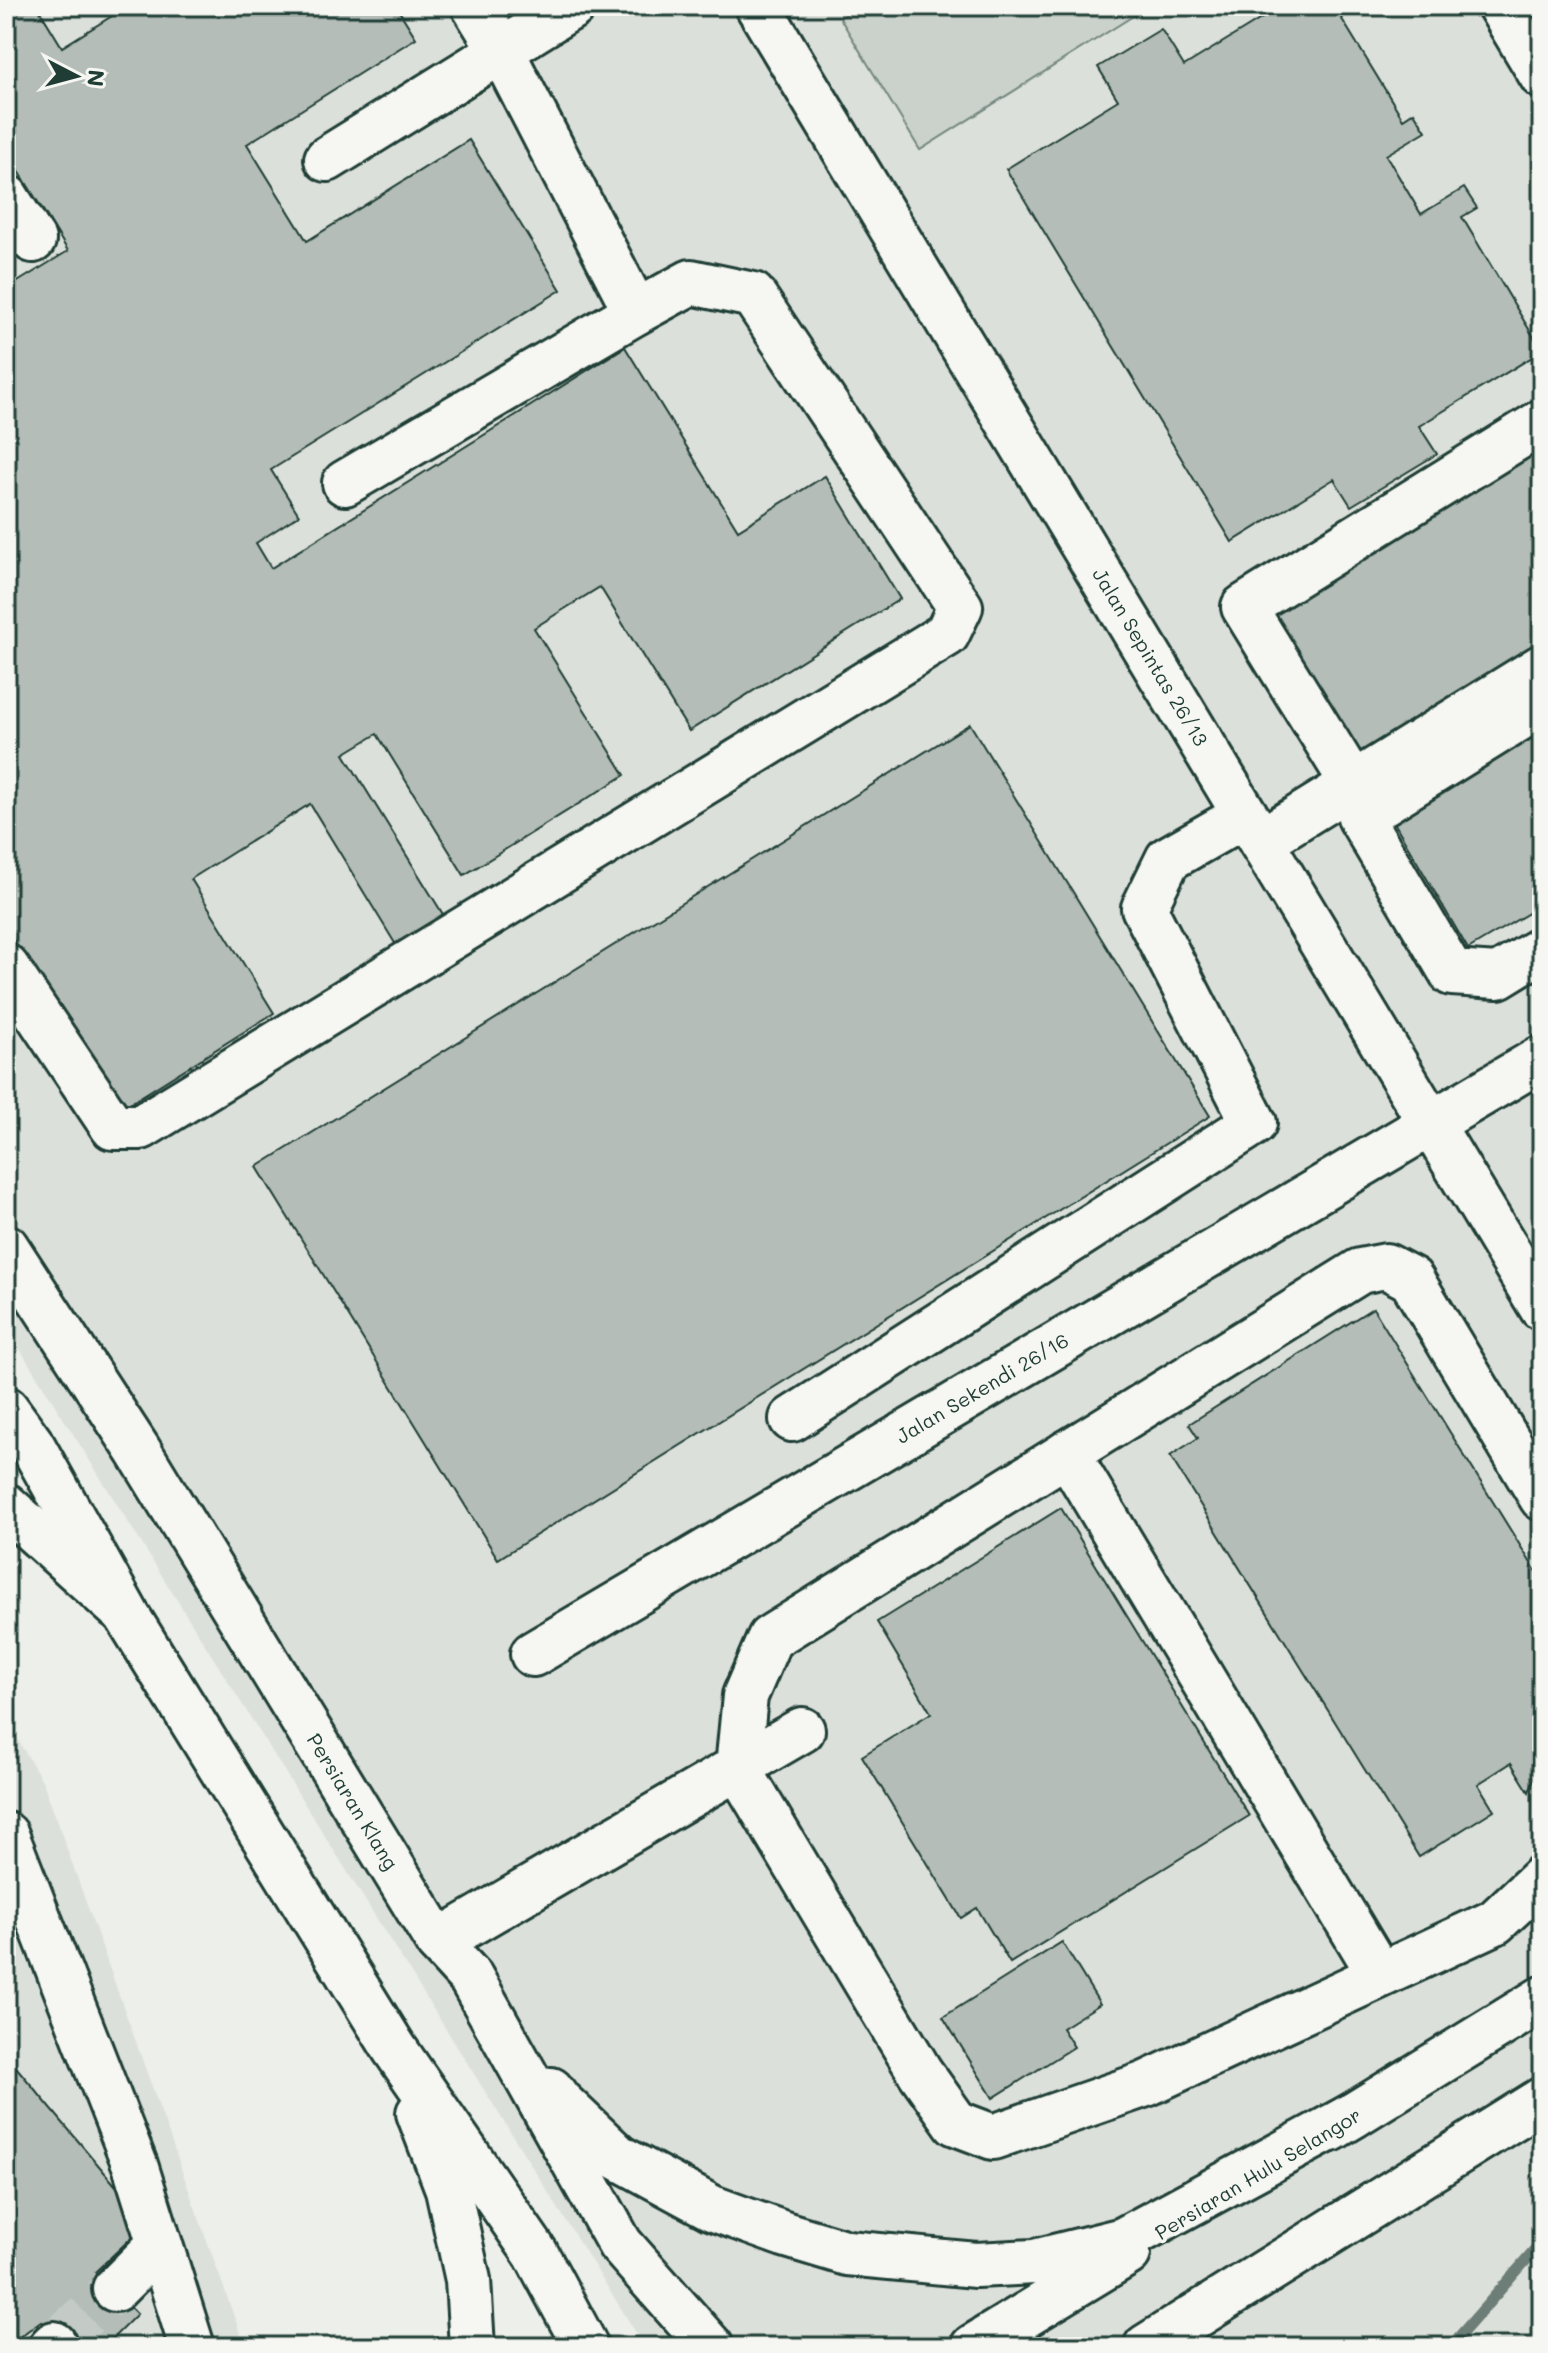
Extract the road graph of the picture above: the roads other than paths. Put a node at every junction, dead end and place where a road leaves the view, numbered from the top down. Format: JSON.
{"nodes":[{"id":1,"x":474,"y":6,"type":"edge"},
{"id":2,"x":573,"y":6,"type":"edge"},
{"id":3,"x":758,"y":6,"type":"edge"},
{"id":4,"x":1500,"y":6,"type":"edge"},
{"id":5,"x":501,"y":50,"type":"junction"},
{"id":6,"x":1542,"y":76,"type":"edge"},
{"id":7,"x":327,"y":159,"type":"dead end"},
{"id":8,"x":6,"y":197,"type":"edge"},
{"id":9,"x":33,"y":240,"type":"dead end"},
{"id":10,"x":636,"y":312,"type":"junction"},
{"id":11,"x":1542,"y":422,"type":"edge"},
{"id":12,"x":345,"y":483,"type":"dead end"},
{"id":13,"x":1542,"y":667,"type":"edge"},
{"id":14,"x":1542,"y":704,"type":"edge"},
{"id":15,"x":1353,"y":784,"type":"junction"},
{"id":16,"x":1253,"y":828,"type":"junction"},
{"id":17,"x":1542,"y":949,"type":"edge"},
{"id":18,"x":6,"y":967,"type":"edge"},
{"id":19,"x":1542,"y":1058,"type":"edge"},
{"id":20,"x":1431,"y":1124,"type":"junction"},
{"id":21,"x":6,"y":1247,"type":"edge"},
{"id":22,"x":1542,"y":1308,"type":"edge"},
{"id":23,"x":6,"y":1409,"type":"edge"},
{"id":24,"x":792,"y":1419,"type":"dead end"},
{"id":25,"x":1067,"y":1453,"type":"junction"},
{"id":26,"x":1542,"y":1498,"type":"edge"},
{"id":27,"x":6,"y":1506,"type":"edge"},
{"id":28,"x":128,"y":1617,"type":"junction"},
{"id":29,"x":533,"y":1654,"type":"dead end"},
{"id":30,"x":802,"y":1730,"type":"dead end"},
{"id":31,"x":738,"y":1768,"type":"junction"},
{"id":32,"x":6,"y":1835,"type":"edge"},
{"id":33,"x":1542,"y":1878,"type":"edge"},
{"id":34,"x":438,"y":1942,"type":"junction"},
{"id":35,"x":1380,"y":1975,"type":"junction"},
{"id":36,"x":471,"y":1978,"type":"junction"},
{"id":37,"x":1542,"y":1999,"type":"edge"},
{"id":38,"x":394,"y":2048,"type":"junction"},
{"id":39,"x":1542,"y":2100,"type":"edge"},
{"id":40,"x":1354,"y":2115,"type":"junction"},
{"id":41,"x":1389,"y":2195,"type":"junction"},
{"id":42,"x":159,"y":2245,"type":"junction"},
{"id":43,"x":115,"y":2289,"type":"tunnel mouth"},
{"id":44,"x":192,"y":2347,"type":"edge"},
{"id":45,"x":472,"y":2347,"type":"edge"},
{"id":46,"x":586,"y":2347,"type":"edge"},
{"id":47,"x":711,"y":2347,"type":"edge"},
{"id":48,"x":973,"y":2347,"type":"edge"},
{"id":49,"x":1146,"y":2347,"type":"edge"},
{"id":50,"x":1196,"y":2347,"type":"edge"}],
"edges":[{"from":1,"to":5,"type":"main road"},
{"from":2,"to":5,"type":"main road"},
{"from":3,"to":16,"type":"main road","name":"Jalan Sepintas 26/13"},
{"from":4,"to":6,"type":"main road"},
{"from":5,"to":7,"type":"main road"},
{"from":5,"to":10,"type":"main road"},
{"from":8,"to":9,"type":"main road"},
{"from":10,"to":12,"type":"main road"},
{"from":10,"to":18,"type":"main road"},
{"from":11,"to":15,"type":"main road"},
{"from":13,"to":15,"type":"main road"},
{"from":14,"to":17,"type":"main road"},
{"from":15,"to":16,"type":"main road"},
{"from":16,"to":20,"type":"main road","name":"Jalan Sepintas 26/13"},
{"from":16,"to":24,"type":"main road"},
{"from":19,"to":20,"type":"main road","name":"Jalan Sekendi 26/16"},
{"from":20,"to":22,"type":"main road","name":"Jalan Sepintas 26/13"},
{"from":20,"to":29,"type":"main road","name":"Jalan Sekendi 26/16"},
{"from":21,"to":34,"type":"main road","name":"Persiaran Klang"},
{"from":23,"to":28,"type":"main road"},
{"from":25,"to":26,"type":"main road"},
{"from":25,"to":31,"type":"main road"},
{"from":25,"to":35,"type":"main road"},
{"from":27,"to":28,"type":"main road"},
{"from":28,"to":38,"type":"main road"},
{"from":30,"to":31,"type":"main road"},
{"from":31,"to":34,"type":"main road"},
{"from":31,"to":35,"type":"main road"},
{"from":32,"to":42,"type":"main road"},
{"from":33,"to":35,"type":"main road"},
{"from":34,"to":36,"type":"main road","name":"Persiaran Klang"},
{"from":36,"to":40,"type":"main road"},
{"from":36,"to":47,"type":"main road","name":"Persiaran Klang"},
{"from":37,"to":40,"type":"main road","name":"Persiaran Hulu Selangor"},
{"from":38,"to":45,"type":"main road"},
{"from":38,"to":46,"type":"main road"},
{"from":39,"to":41,"type":"main road"},
{"from":40,"to":48,"type":"main road","name":"Persiaran Hulu Selangor"},
{"from":41,"to":49,"type":"main road"},
{"from":41,"to":50,"type":"main road"},
{"from":42,"to":43,"type":"main road"},
{"from":42,"to":44,"type":"main road"}]}
